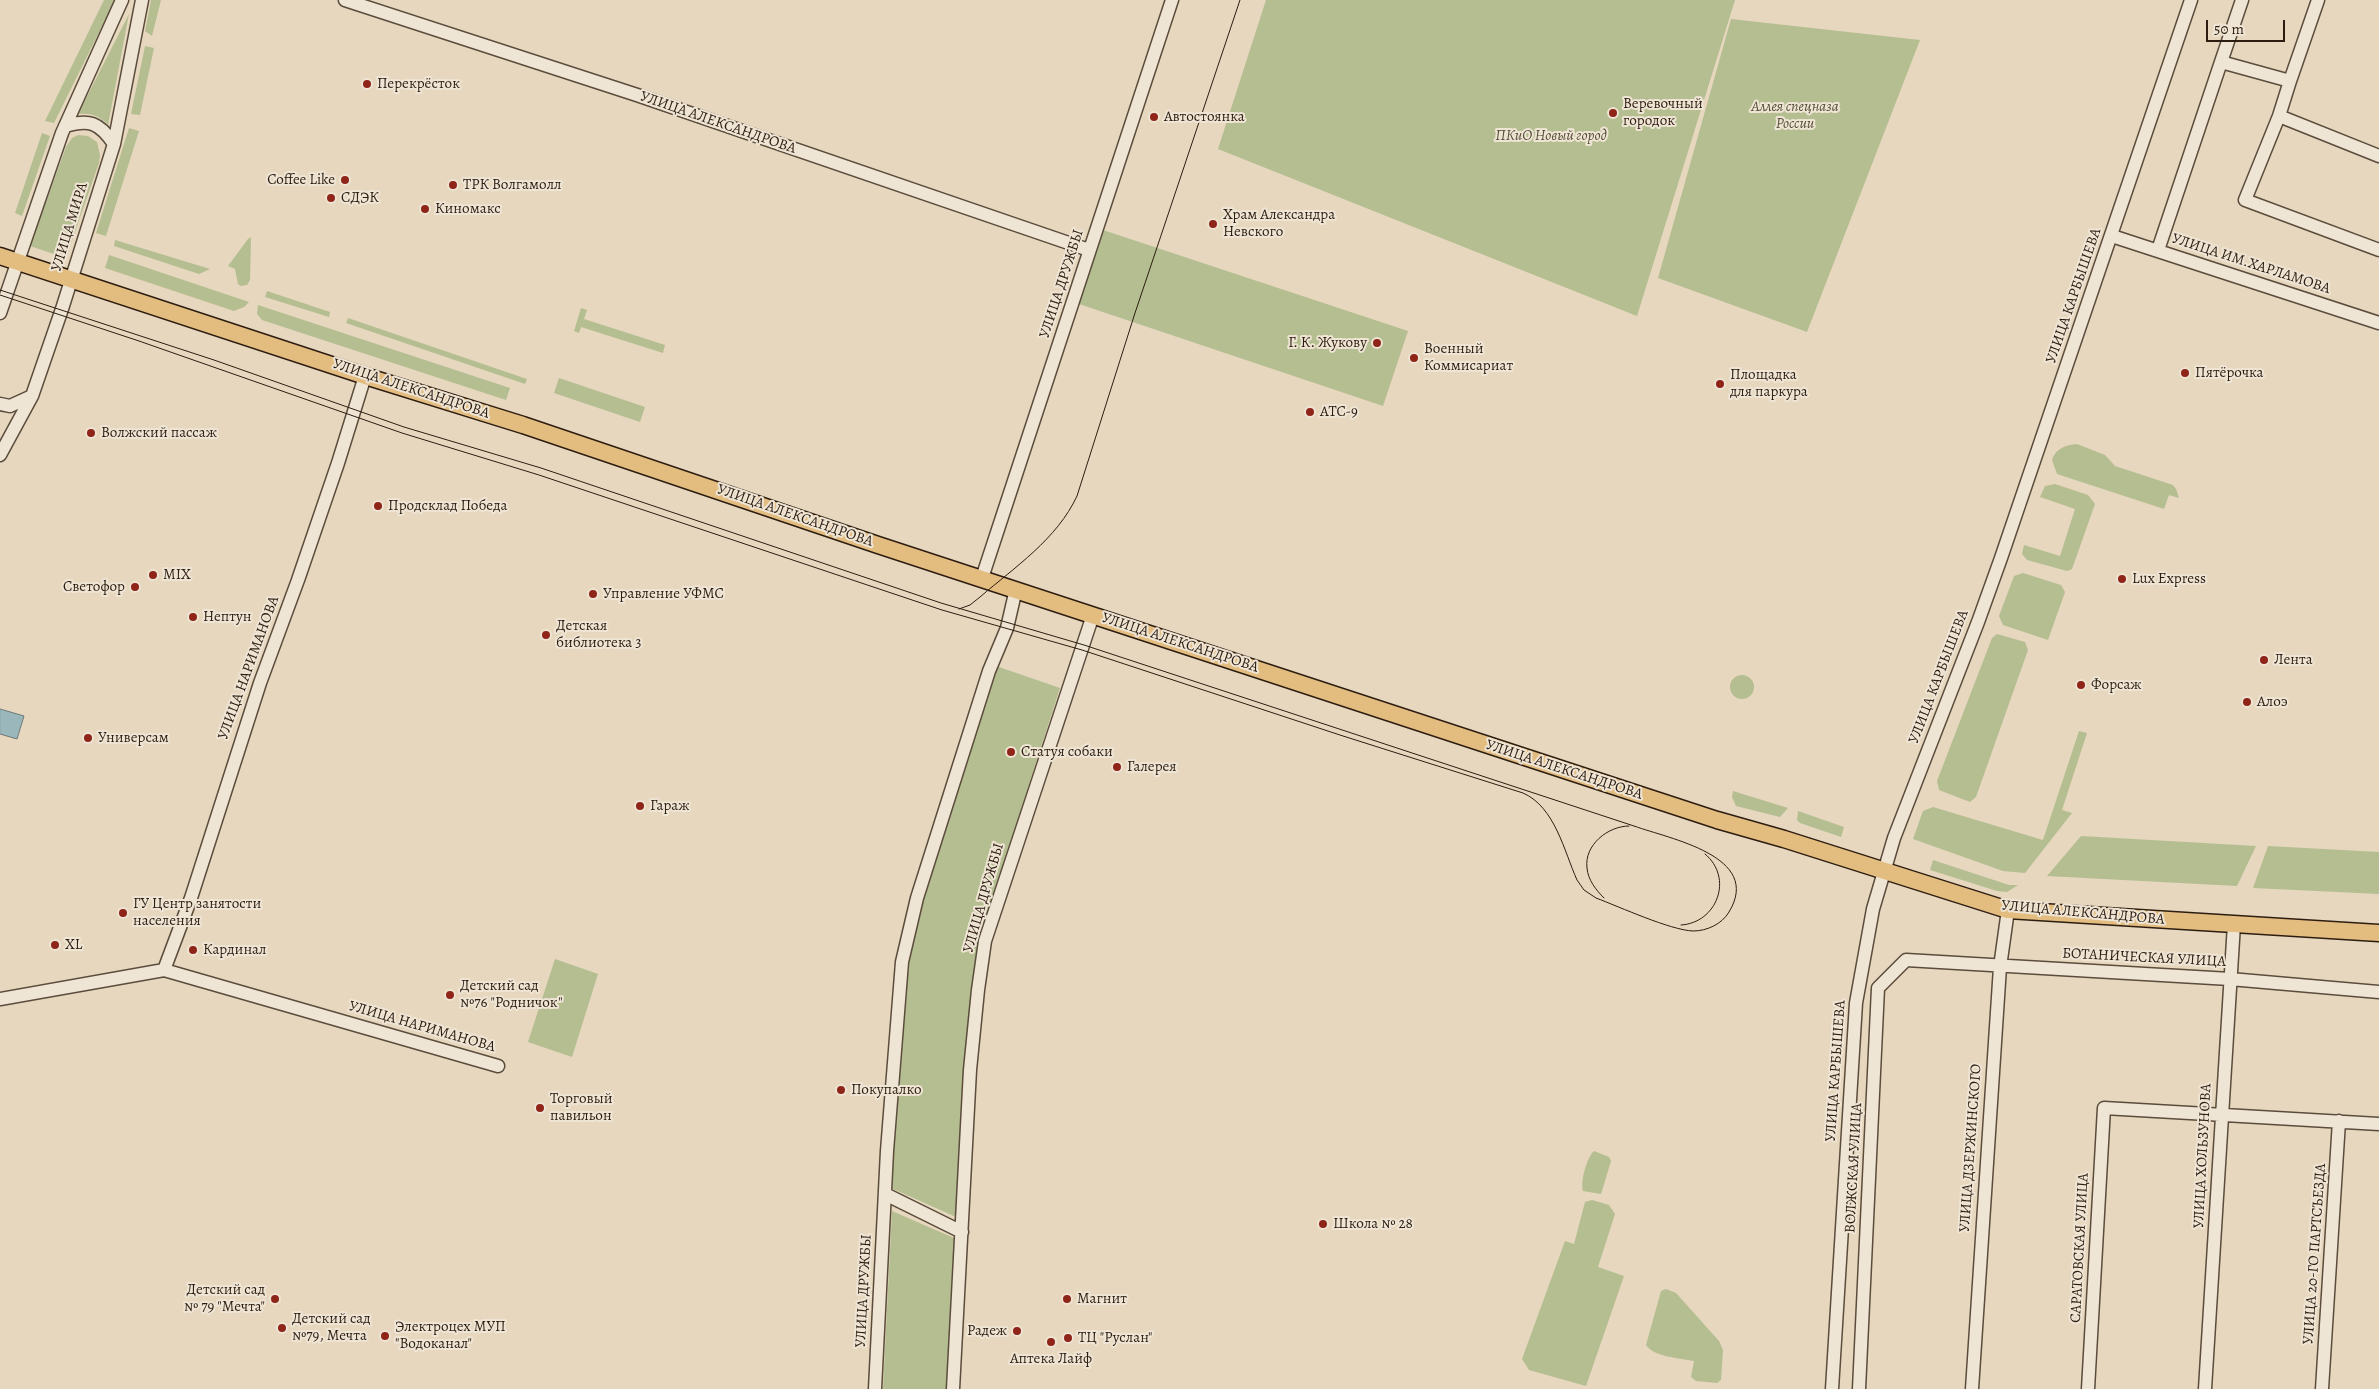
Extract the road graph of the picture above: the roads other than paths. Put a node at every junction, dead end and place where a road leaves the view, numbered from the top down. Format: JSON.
{"nodes":[{"id":1,"x":122,"y":0,"type":"edge"},
{"id":2,"x":142,"y":0,"type":"edge"},
{"id":3,"x":345,"y":0,"type":"edge"},
{"id":4,"x":1172,"y":0,"type":"edge"},
{"id":5,"x":2191,"y":0,"type":"edge"},
{"id":6,"x":2242,"y":0,"type":"edge"},
{"id":7,"x":2318,"y":0,"type":"edge"},
{"id":8,"x":2220,"y":62,"type":"junction"},
{"id":9,"x":2290,"y":81,"type":"junction"},
{"id":10,"x":2279,"y":116,"type":"junction"},
{"id":11,"x":65,"y":126,"type":"junction"},
{"id":12,"x":114,"y":144,"type":"junction"},
{"id":13,"x":2379,"y":156,"type":"edge"},
{"id":14,"x":2112,"y":236,"type":"junction"},
{"id":15,"x":1089,"y":250,"type":"junction"},
{"id":16,"x":2158,"y":250,"type":"junction"},
{"id":17,"x":2379,"y":250,"type":"edge"},
{"id":18,"x":0,"y":256,"type":"edge"},
{"id":19,"x":17,"y":261,"type":"junction"},
{"id":20,"x":71,"y":279,"type":"junction"},
{"id":21,"x":0,"y":313,"type":"edge"},
{"id":22,"x":2378,"y":321,"type":"edge"},
{"id":23,"x":364,"y":376,"type":"junction"},
{"id":24,"x":32,"y":396,"type":"junction"},
{"id":25,"x":0,"y":404,"type":"edge"},
{"id":26,"x":0,"y":455,"type":"edge"},
{"id":27,"x":982,"y":578,"type":"junction"},
{"id":28,"x":1016,"y":589,"type":"junction"},
{"id":29,"x":1093,"y":615,"type":"junction"},
{"id":30,"x":1883,"y":871,"type":"junction"},
{"id":31,"x":2008,"y":910,"type":"junction"},
{"id":32,"x":2234,"y":924,"type":"junction"},
{"id":33,"x":2379,"y":933,"type":"edge"},
{"id":34,"x":1906,"y":960,"type":"joint"},
{"id":35,"x":2000,"y":967,"type":"junction"},
{"id":36,"x":164,"y":970,"type":"junction"},
{"id":37,"x":2230,"y":979,"type":"junction"},
{"id":38,"x":2379,"y":992,"type":"edge"},
{"id":39,"x":0,"y":999,"type":"edge"},
{"id":40,"x":498,"y":1066,"type":"dead end"},
{"id":41,"x":2222,"y":1115,"type":"junction"},
{"id":42,"x":2339,"y":1121,"type":"junction"},
{"id":43,"x":2379,"y":1124,"type":"edge"},
{"id":44,"x":885,"y":1194,"type":"junction"},
{"id":45,"x":962,"y":1232,"type":"junction"},
{"id":46,"x":875,"y":1389,"type":"edge"},
{"id":47,"x":953,"y":1389,"type":"edge"},
{"id":48,"x":1832,"y":1389,"type":"edge"},
{"id":49,"x":1859,"y":1389,"type":"edge"},
{"id":50,"x":1972,"y":1389,"type":"edge"},
{"id":51,"x":2088,"y":1389,"type":"edge"},
{"id":52,"x":2206,"y":1389,"type":"edge"},
{"id":53,"x":2322,"y":1389,"type":"edge"}],
"edges":[{"from":1,"to":11,"type":"street"},
{"from":2,"to":12,"type":"street","name":"УЛИЦА МИРА"},
{"from":3,"to":15,"type":"street","name":"УЛИЦА АЛЕКСАНДРОВА"},
{"from":4,"to":15,"type":"street","name":"УЛИЦА ДРУЖБЫ"},
{"from":5,"to":14,"type":"street","name":"УЛИЦА КАРБЫШЕВА"},
{"from":6,"to":8,"type":"street"},
{"from":7,"to":9,"type":"street"},
{"from":8,"to":9,"type":"street"},
{"from":8,"to":16,"type":"street"},
{"from":9,"to":10,"type":"street"},
{"from":10,"to":13,"type":"street"},
{"from":10,"to":17,"type":"street"},
{"from":11,"to":12,"type":"street"},
{"from":11,"to":19,"type":"street"},
{"from":12,"to":20,"type":"street","name":"УЛИЦА МИРА"},
{"from":14,"to":16,"type":"street","name":"УЛИЦА ИМ.ХАРЛАМОВА"},
{"from":14,"to":30,"type":"street","name":"УЛИЦА КАРБЫШЕВА"},
{"from":15,"to":27,"type":"street","name":"УЛИЦА ДРУЖБЫ"},
{"from":16,"to":22,"type":"street","name":"УЛИЦА ИМ.ХАРЛАМОВА"},
{"from":18,"to":19,"type":"main road","name":"УЛИЦА АЛЕКСАНДРОВА"},
{"from":19,"to":20,"type":"main road","name":"УЛИЦА АЛЕКСАНДРОВА"},
{"from":19,"to":21,"type":"street"},
{"from":20,"to":23,"type":"main road","name":"УЛИЦА АЛЕКСАНДРОВА"},
{"from":20,"to":24,"type":"street","name":"УЛИЦА МИРА"},
{"from":23,"to":27,"type":"main road","name":"УЛИЦА АЛЕКСАНДРОВА"},
{"from":23,"to":36,"type":"street","name":"УЛИЦА НАРИМАНОВА"},
{"from":24,"to":25,"type":"street"},
{"from":24,"to":26,"type":"street","name":"УЛИЦА МИРА"},
{"from":27,"to":28,"type":"main road","name":"УЛИЦА АЛЕКСАНДРОВА"},
{"from":28,"to":29,"type":"main road","name":"УЛИЦА АЛЕКСАНДРОВА"},
{"from":28,"to":44,"type":"street","name":"УЛИЦА ДРУЖБЫ"},
{"from":29,"to":30,"type":"main road","name":"УЛИЦА АЛЕКСАНДРОВА"},
{"from":29,"to":45,"type":"street","name":"УЛИЦА ДРУЖБЫ"},
{"from":30,"to":31,"type":"main road","name":"УЛИЦА АЛЕКСАНДРОВА"},
{"from":30,"to":48,"type":"street","name":"УЛИЦА КАРБЫШЕВА"},
{"from":31,"to":32,"type":"main road","name":"УЛИЦА АЛЕКСАНДРОВА"},
{"from":31,"to":35,"type":"street","name":"УЛИЦА ДЗЕРЖИНСКОГО"},
{"from":32,"to":33,"type":"main road","name":"УЛИЦА АЛЕКСАНДРОВА"},
{"from":32,"to":37,"type":"street","name":"УЛИЦА ХОЛЬЗУНОВА"},
{"from":34,"to":35,"type":"street","name":"БОТАНИЧЕСКАЯ УЛИЦА"},
{"from":34,"to":49,"type":"street","name":"ВОЛЖСКАЯ УЛИЦА"},
{"from":35,"to":37,"type":"street","name":"БОТАНИЧЕСКАЯ УЛИЦА"},
{"from":35,"to":50,"type":"street","name":"УЛИЦА ДЗЕРЖИНСКОГО"},
{"from":36,"to":39,"type":"street","name":"УЛИЦА НАРИМАНОВА"},
{"from":36,"to":40,"type":"street","name":"УЛИЦА НАРИМАНОВА"},
{"from":37,"to":38,"type":"street","name":"БОТАНИЧЕСКАЯ УЛИЦА"},
{"from":37,"to":41,"type":"street","name":"УЛИЦА ХОЛЬЗУНОВА"},
{"from":41,"to":42,"type":"street"},
{"from":41,"to":51,"type":"street","name":"САРАТОВСКАЯ УЛИЦА"},
{"from":41,"to":52,"type":"street","name":"УЛИЦА ХОЛЬЗУНОВА"},
{"from":42,"to":43,"type":"street"},
{"from":42,"to":53,"type":"street","name":"УЛИЦА 20-ГО ПАРТСЪЕЗДА"},
{"from":44,"to":45,"type":"street"},
{"from":44,"to":46,"type":"street","name":"УЛИЦА ДРУЖБЫ"},
{"from":45,"to":47,"type":"street","name":"УЛИЦА ДРУЖБЫ"}]}
